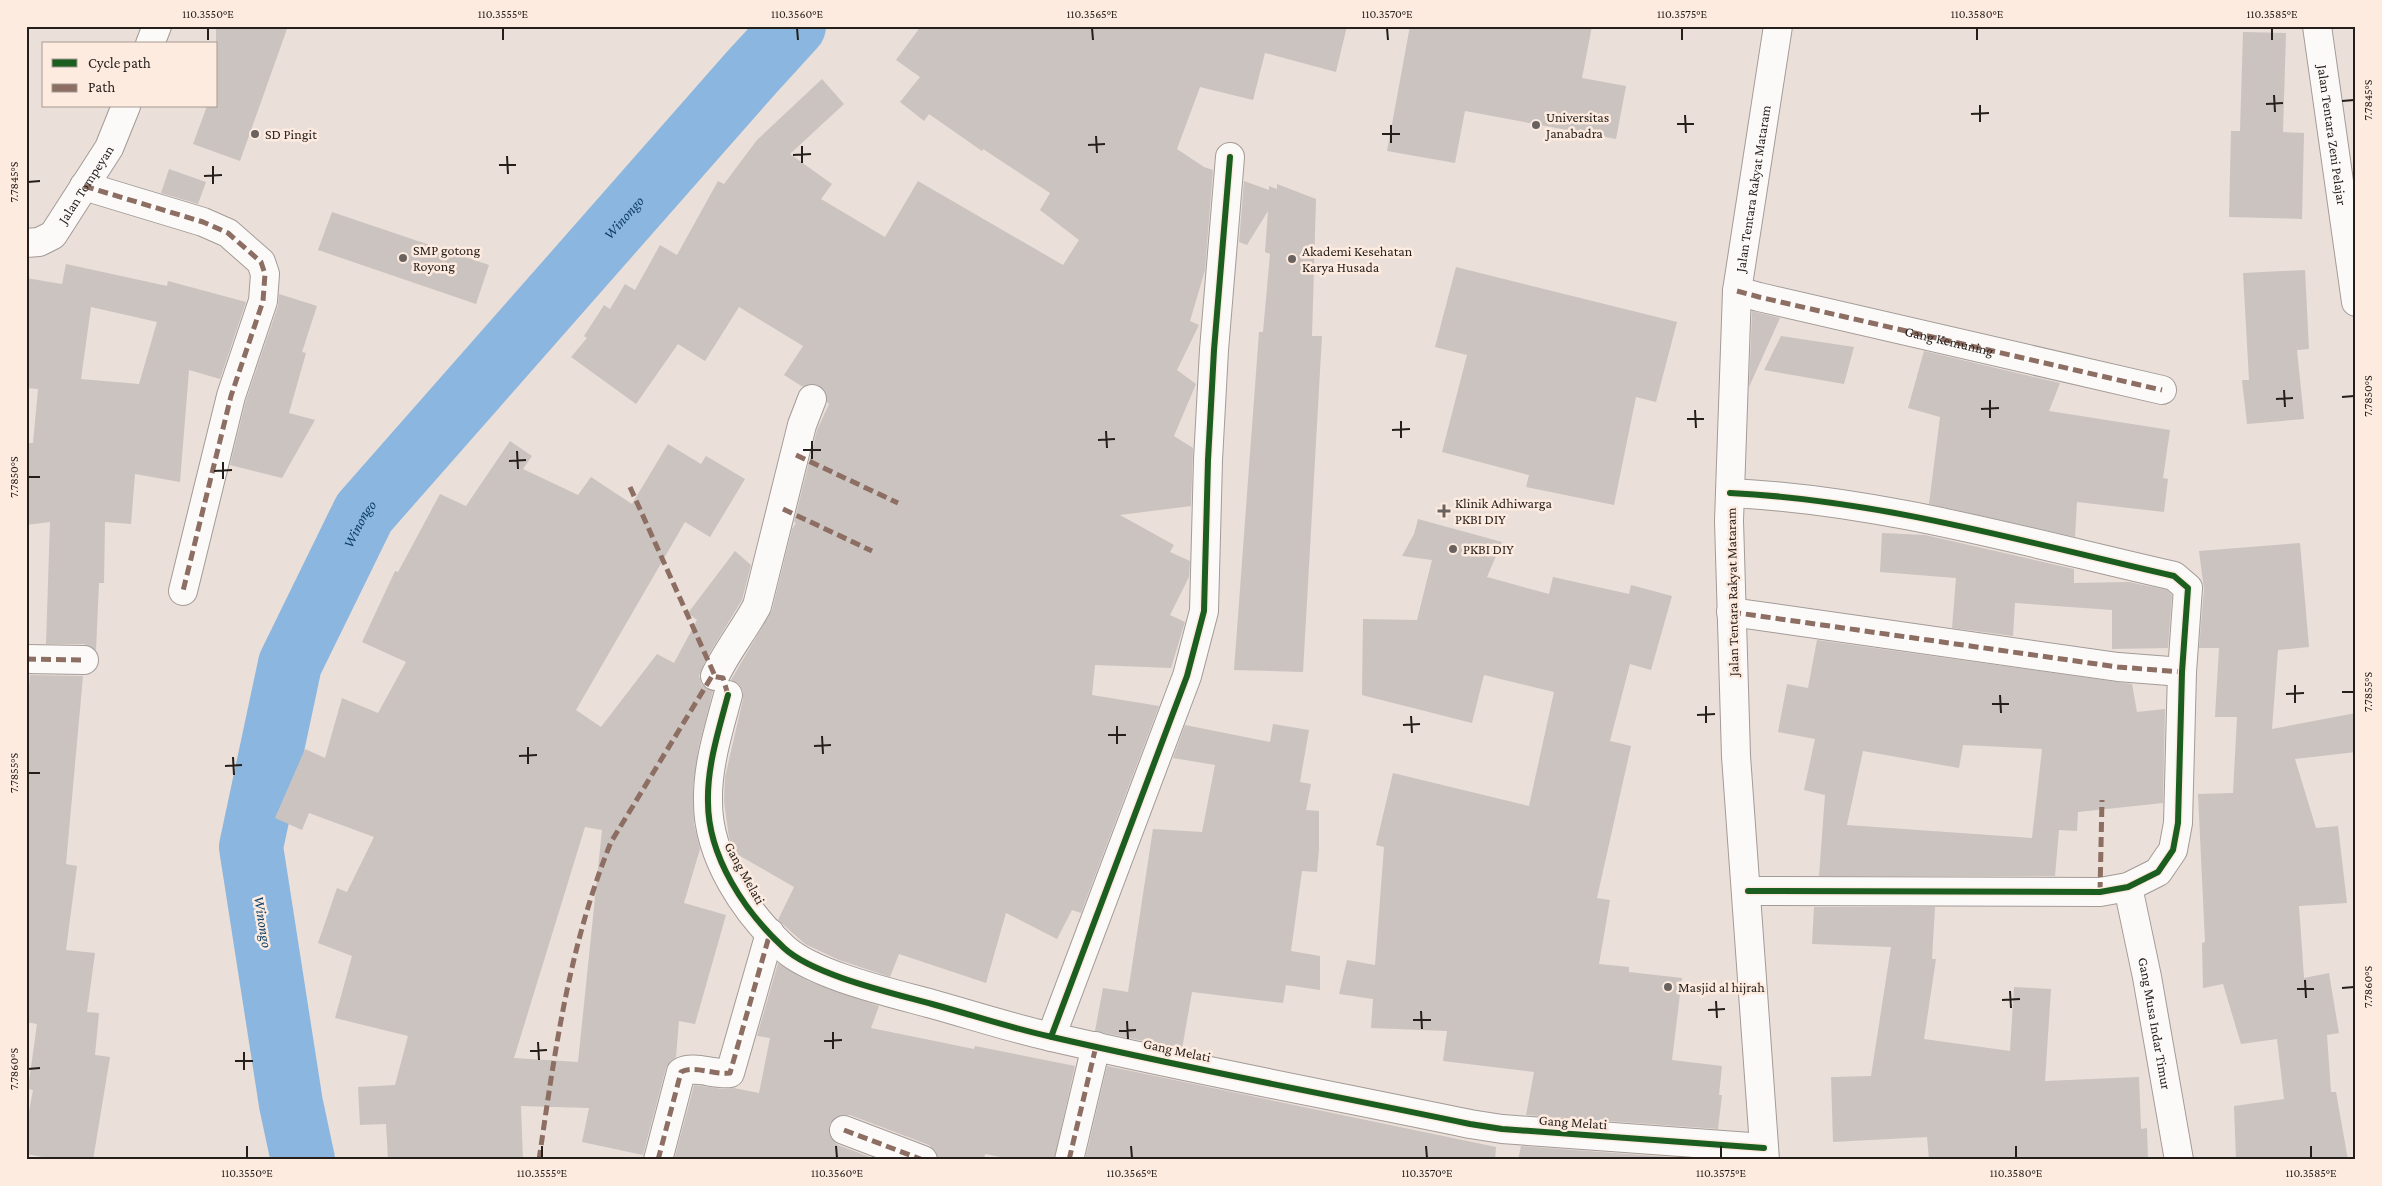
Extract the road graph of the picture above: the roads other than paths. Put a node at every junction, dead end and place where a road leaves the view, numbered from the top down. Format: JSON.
{"nodes":[{"id":1,"x":157,"y":26,"type":"edge"},
{"id":2,"x":1778,"y":26,"type":"edge"},
{"id":3,"x":2317,"y":26,"type":"edge"},
{"id":4,"x":151,"y":42,"type":"edge"},
{"id":5,"x":125,"y":108,"type":"edge"},
{"id":6,"x":1230,"y":157,"type":"dead end"},
{"id":7,"x":84,"y":186,"type":"junction"},
{"id":8,"x":26,"y":244,"type":"edge"},
{"id":9,"x":1737,"y":290,"type":"junction"},
{"id":10,"x":2356,"y":302,"type":"edge"},
{"id":11,"x":2162,"y":390,"type":"dead end"},
{"id":12,"x":812,"y":399,"type":"dead end"},
{"id":13,"x":1730,"y":493,"type":"junction"},
{"id":14,"x":183,"y":591,"type":"dead end"},
{"id":15,"x":1731,"y":612,"type":"junction"},
{"id":16,"x":26,"y":659,"type":"edge"},
{"id":17,"x":84,"y":660,"type":"dead end"},
{"id":18,"x":2182,"y":672,"type":"junction"},
{"id":19,"x":2128,"y":887,"type":"junction"},
{"id":20,"x":1748,"y":892,"type":"junction"},
{"id":21,"x":770,"y":933,"type":"junction"},
{"id":22,"x":1051,"y":1037,"type":"junction"},
{"id":23,"x":1096,"y":1046,"type":"junction"},
{"id":24,"x":844,"y":1130,"type":"dead end"},
{"id":25,"x":1764,"y":1154,"type":"edge"},
{"id":26,"x":658,"y":1160,"type":"edge"},
{"id":27,"x":923,"y":1160,"type":"edge"},
{"id":28,"x":1069,"y":1160,"type":"edge"},
{"id":29,"x":2179,"y":1160,"type":"edge"}],
"edges":[{"from":1,"to":4,"type":"street"},
{"from":2,"to":9,"type":"street","name":"Jalan Tentara Rakyat Mataram"},
{"from":3,"to":10,"type":"street","name":"Jalan Tentara Zeni Pelajar"},
{"from":5,"to":7,"type":"street","name":"Jalan Tompeyan"},
{"from":6,"to":22,"type":"street"},
{"from":7,"to":8,"type":"street","name":"Jalan Tompeyan"},
{"from":7,"to":14,"type":"street"},
{"from":9,"to":11,"type":"street","name":"Gang Kemuning"},
{"from":9,"to":13,"type":"street","name":"Jalan Tentara Rakyat Mataram"},
{"from":12,"to":21,"type":"street","name":"Gang Melati"},
{"from":13,"to":15,"type":"street","name":"Jalan Tentara Rakyat Mataram"},
{"from":13,"to":18,"type":"street"},
{"from":15,"to":18,"type":"street"},
{"from":15,"to":20,"type":"street","name":"Jalan Tentara Rakyat Mataram"},
{"from":16,"to":17,"type":"street"},
{"from":18,"to":19,"type":"street"},
{"from":19,"to":20,"type":"street"},
{"from":19,"to":29,"type":"street","name":"Gang Musa Indar Timur"},
{"from":20,"to":25,"type":"street","name":"Jalan Tentara Rakyat Mataram"},
{"from":21,"to":22,"type":"street","name":"Gang Melati"},
{"from":21,"to":26,"type":"street"},
{"from":22,"to":23,"type":"street","name":"Gang Melati"},
{"from":23,"to":25,"type":"street","name":"Gang Melati"},
{"from":23,"to":28,"type":"street"},
{"from":24,"to":27,"type":"street"}]}
